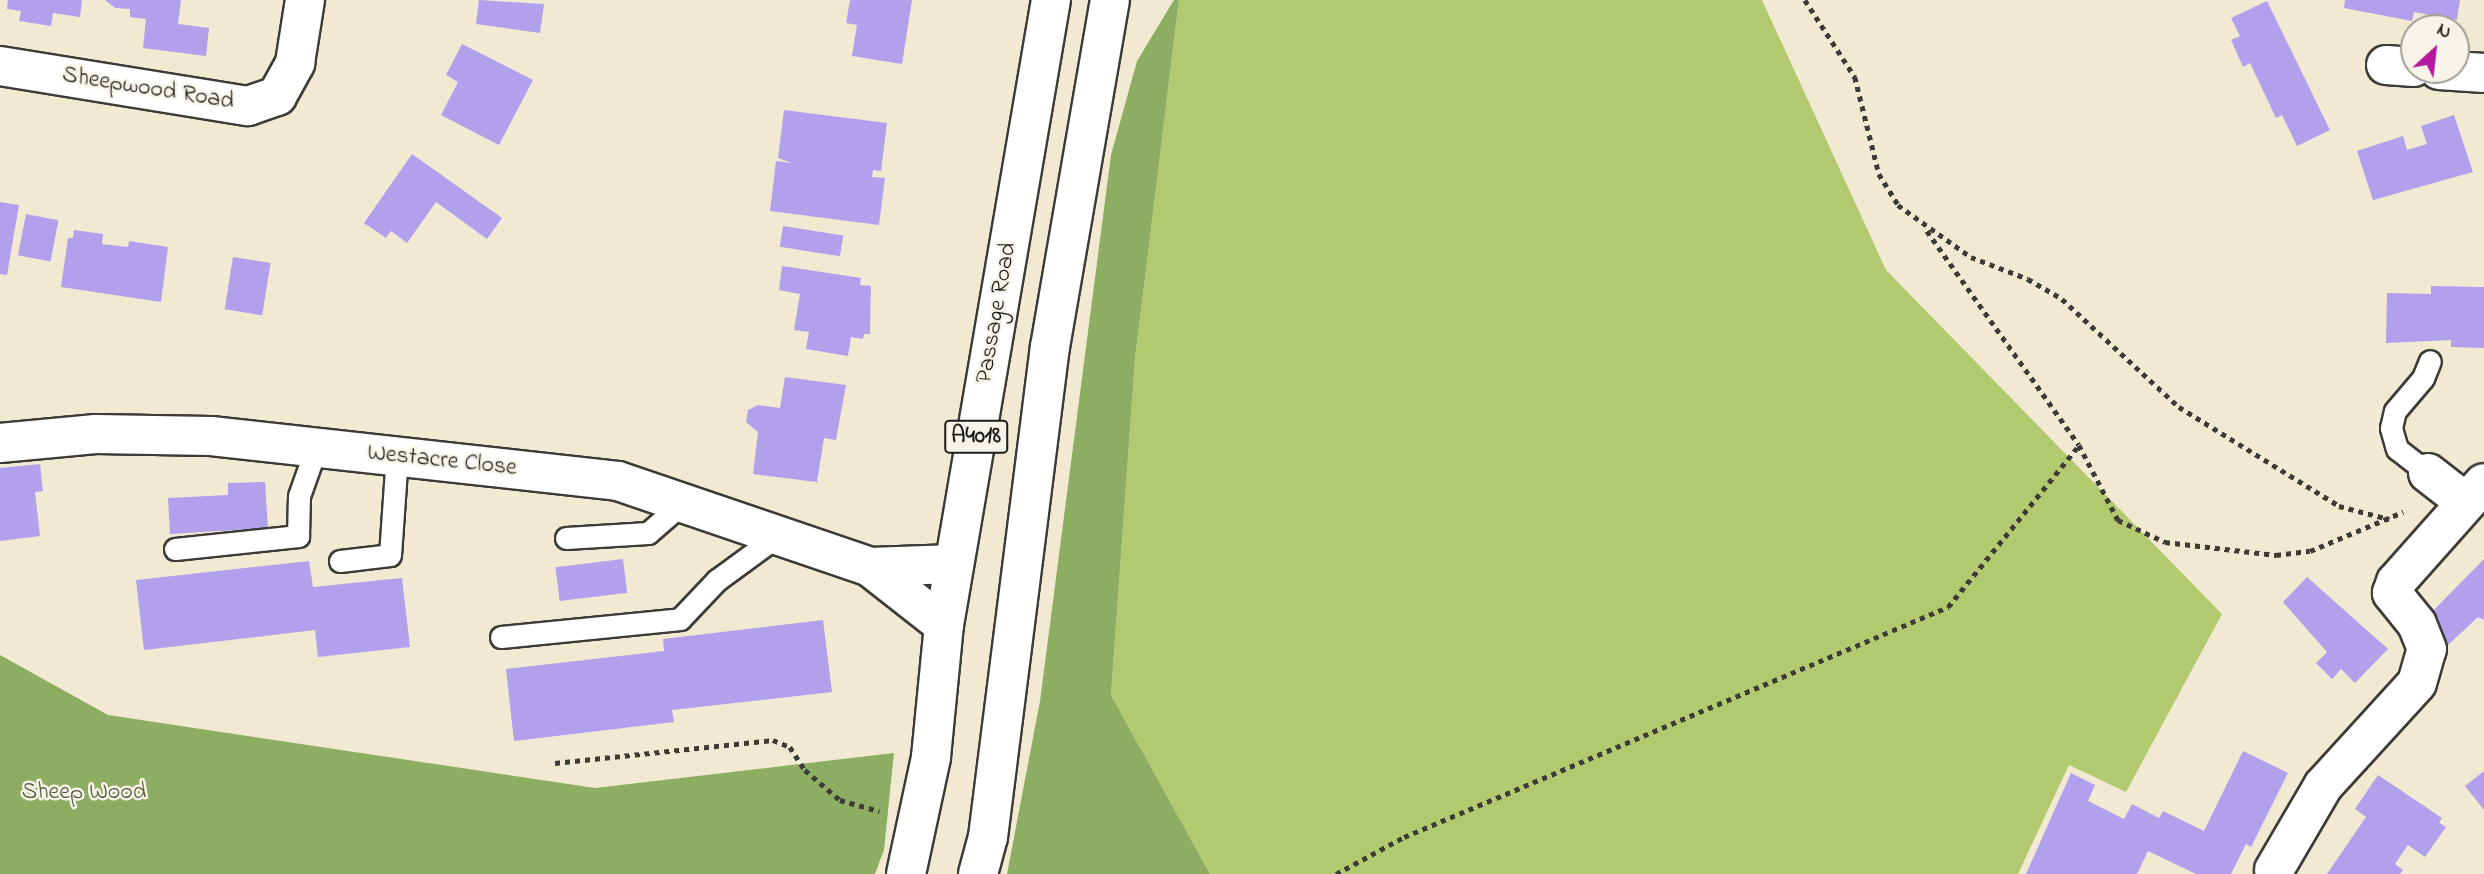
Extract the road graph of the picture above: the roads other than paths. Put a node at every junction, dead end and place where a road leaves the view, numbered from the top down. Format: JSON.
{"nodes":[{"id":1,"x":305,"y":0,"type":"edge"},
{"id":2,"x":1051,"y":0,"type":"edge"},
{"id":3,"x":1110,"y":0,"type":"edge"},
{"id":4,"x":0,"y":66,"type":"edge"},
{"id":5,"x":2430,"y":361,"type":"dead end"},
{"id":6,"x":0,"y":443,"type":"edge"},
{"id":7,"x":316,"y":448,"type":"junction"},
{"id":8,"x":397,"y":456,"type":"junction"},
{"id":9,"x":2454,"y":485,"type":"edge"},
{"id":10,"x":685,"y":502,"type":"junction"},
{"id":11,"x":780,"y":534,"type":"junction"},
{"id":12,"x":566,"y":538,"type":"dead end"},
{"id":13,"x":175,"y":549,"type":"dead end"},
{"id":14,"x":340,"y":561,"type":"dead end"},
{"id":15,"x":954,"y":564,"type":"junction"},
{"id":16,"x":870,"y":567,"type":"junction"},
{"id":17,"x":944,"y":625,"type":"junction"},
{"id":18,"x":501,"y":637,"type":"dead end"},
{"id":19,"x":2274,"y":870,"type":"dead end"},
{"id":20,"x":906,"y":874,"type":"edge"},
{"id":21,"x":978,"y":874,"type":"edge"}],
"edges":[{"from":1,"to":4,"type":"street","name":"Sheepwood Road"},
{"from":2,"to":15,"type":"street","name":"Passage Road","number":"A4018"},
{"from":3,"to":21,"type":"street","number":"A4018"},
{"from":5,"to":9,"type":"lane"},
{"from":6,"to":7,"type":"street","name":"Westacre Close"},
{"from":7,"to":8,"type":"street","name":"Westacre Close"},
{"from":7,"to":13,"type":"lane"},
{"from":8,"to":10,"type":"street","name":"Westacre Close"},
{"from":8,"to":14,"type":"lane"},
{"from":9,"to":19,"type":"street"},
{"from":10,"to":11,"type":"street","name":"Westacre Close"},
{"from":10,"to":12,"type":"lane"},
{"from":11,"to":16,"type":"street","name":"Westacre Close"},
{"from":11,"to":18,"type":"lane"},
{"from":15,"to":16,"type":"street","name":"Westacre Close"},
{"from":15,"to":17,"type":"street","name":"Passage Road","number":"A4018"},
{"from":16,"to":17,"type":"street","name":"Westacre Close"},
{"from":17,"to":20,"type":"street","name":"Passage Road","number":"A4018"}]}
